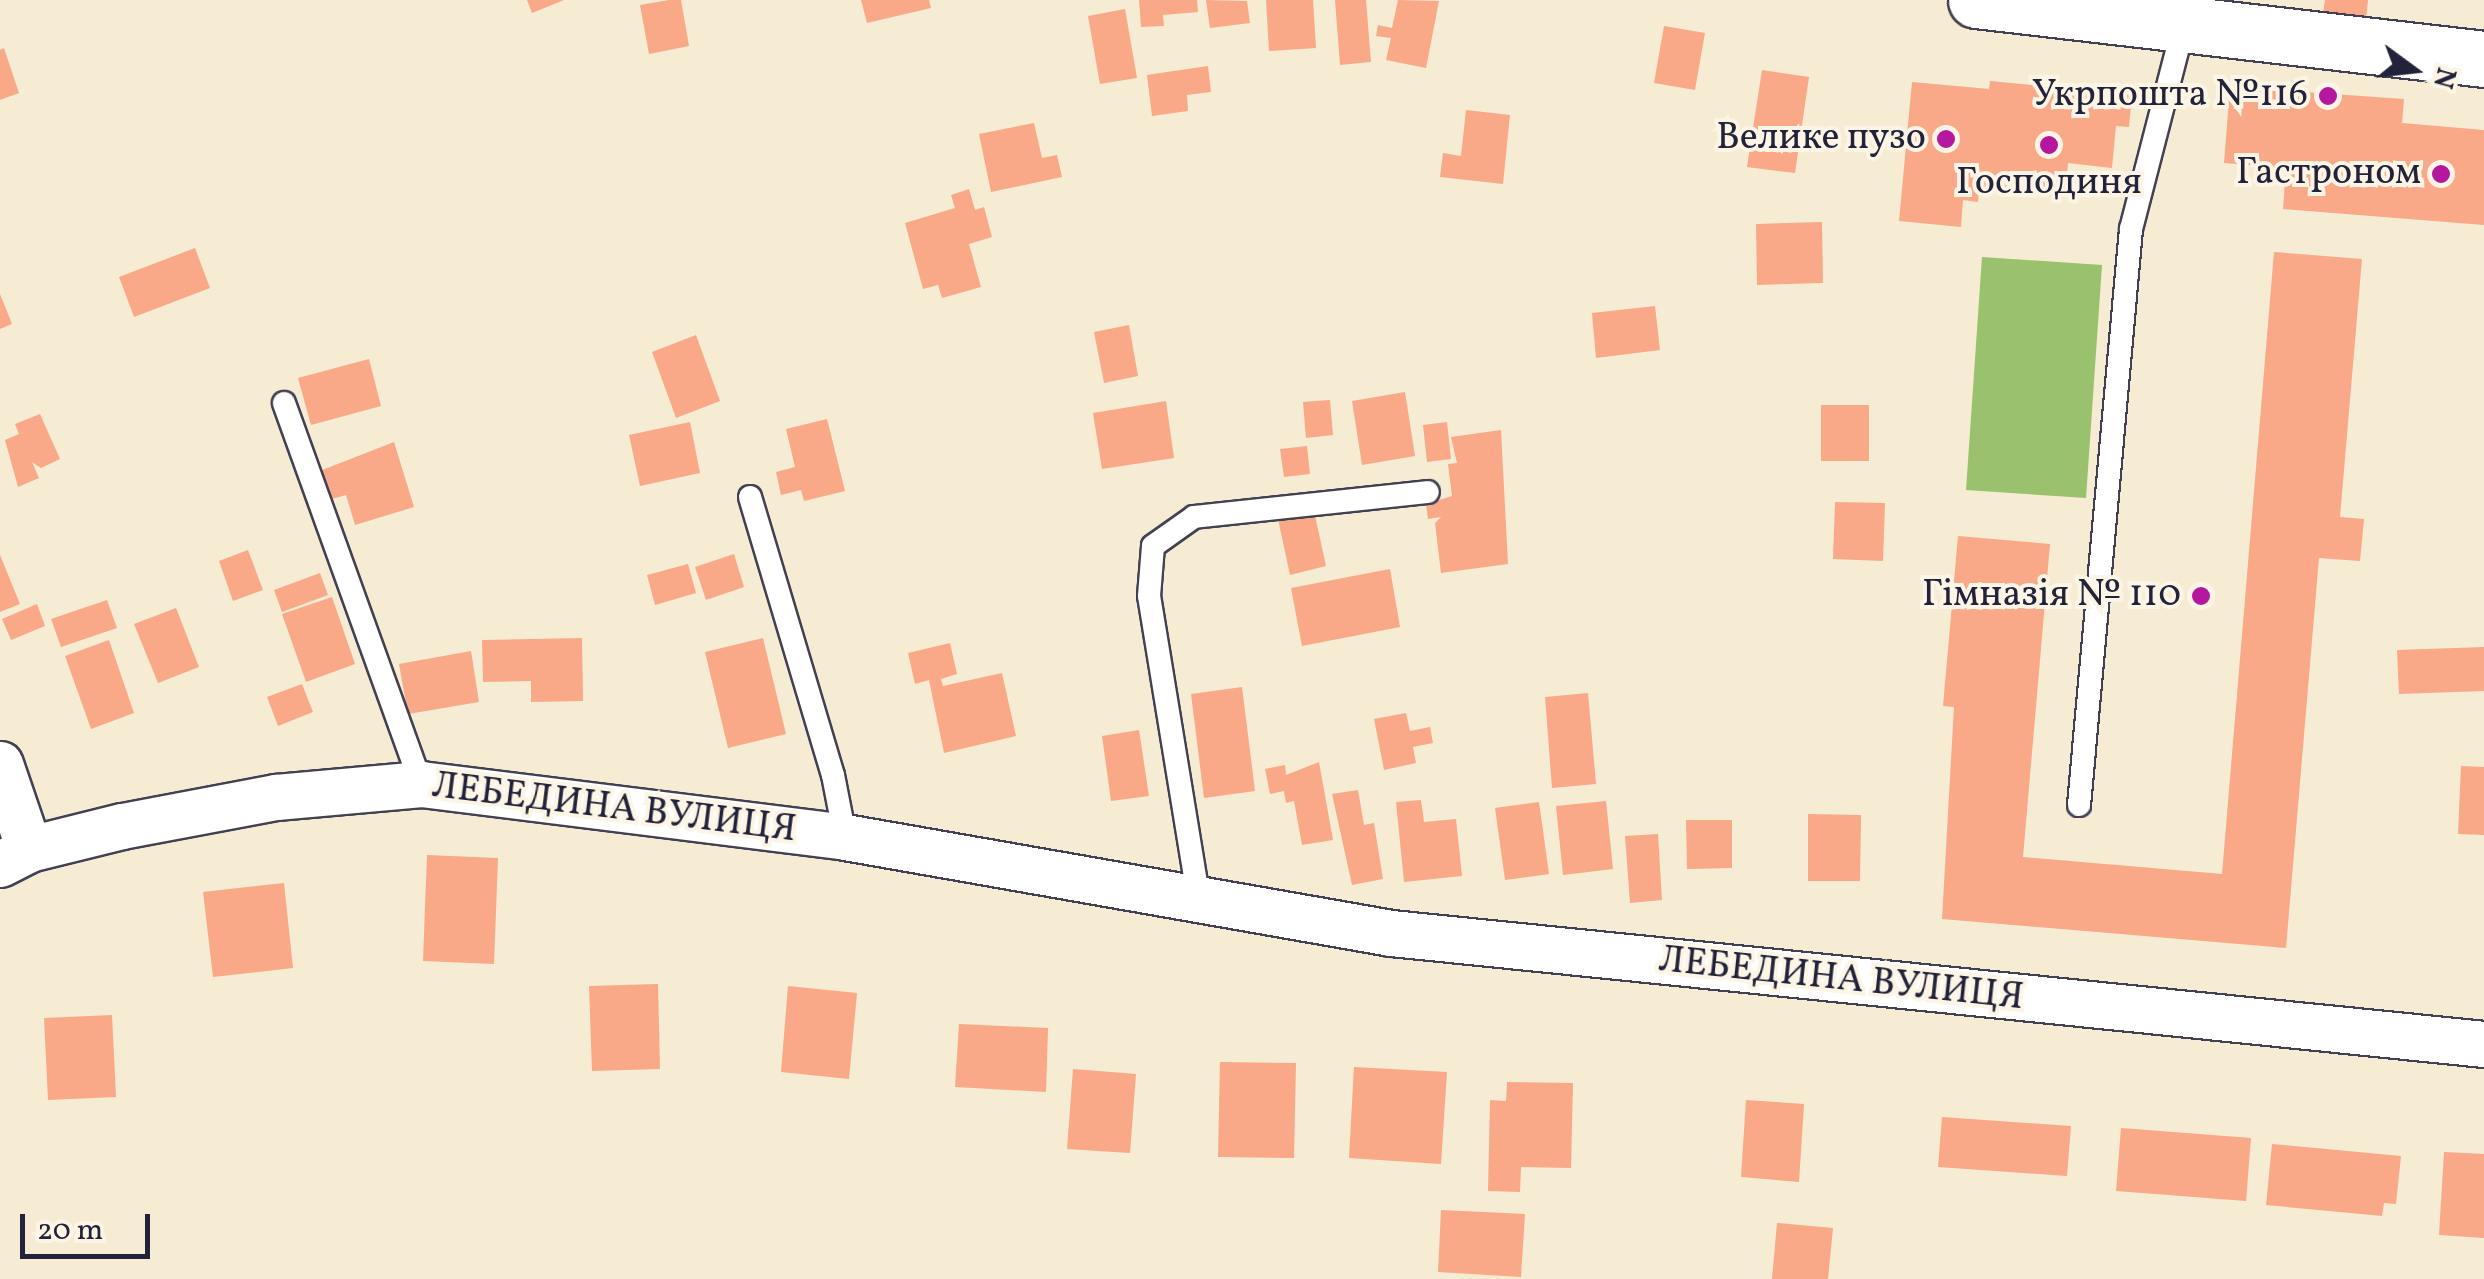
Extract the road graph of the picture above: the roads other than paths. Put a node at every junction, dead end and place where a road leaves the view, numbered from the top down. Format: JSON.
{"nodes":[{"id":1,"x":1976,"y":0,"type":"edge"},
{"id":2,"x":2182,"y":28,"type":"junction"},
{"id":3,"x":2484,"y":59,"type":"edge"},
{"id":4,"x":284,"y":403,"type":"dead end"},
{"id":5,"x":1428,"y":492,"type":"dead end"},
{"id":6,"x":750,"y":497,"type":"dead end"},
{"id":7,"x":0,"y":764,"type":"edge"},
{"id":8,"x":421,"y":784,"type":"junction"},
{"id":9,"x":2079,"y":805,"type":"dead end"},
{"id":10,"x":845,"y":838,"type":"junction"},
{"id":11,"x":14,"y":857,"type":"edge"},
{"id":12,"x":1199,"y":901,"type":"junction"},
{"id":13,"x":2484,"y":1044,"type":"edge"}],
"edges":[{"from":1,"to":2,"type":"main road"},
{"from":2,"to":3,"type":"main road"},
{"from":2,"to":9,"type":"lane"},
{"from":4,"to":8,"type":"lane"},
{"from":5,"to":12,"type":"lane"},
{"from":6,"to":10,"type":"lane"},
{"from":7,"to":11,"type":"street","name":"ЛЕБЕДИНА ВУЛИЦЯ"},
{"from":8,"to":10,"type":"street","name":"ЛЕБЕДИНА ВУЛИЦЯ"},
{"from":8,"to":11,"type":"street","name":"ЛЕБЕДИНА ВУЛИЦЯ"},
{"from":10,"to":12,"type":"street","name":"ЛЕБЕДИНА ВУЛИЦЯ"},
{"from":12,"to":13,"type":"street","name":"ЛЕБЕДИНА ВУЛИЦЯ"}]}
